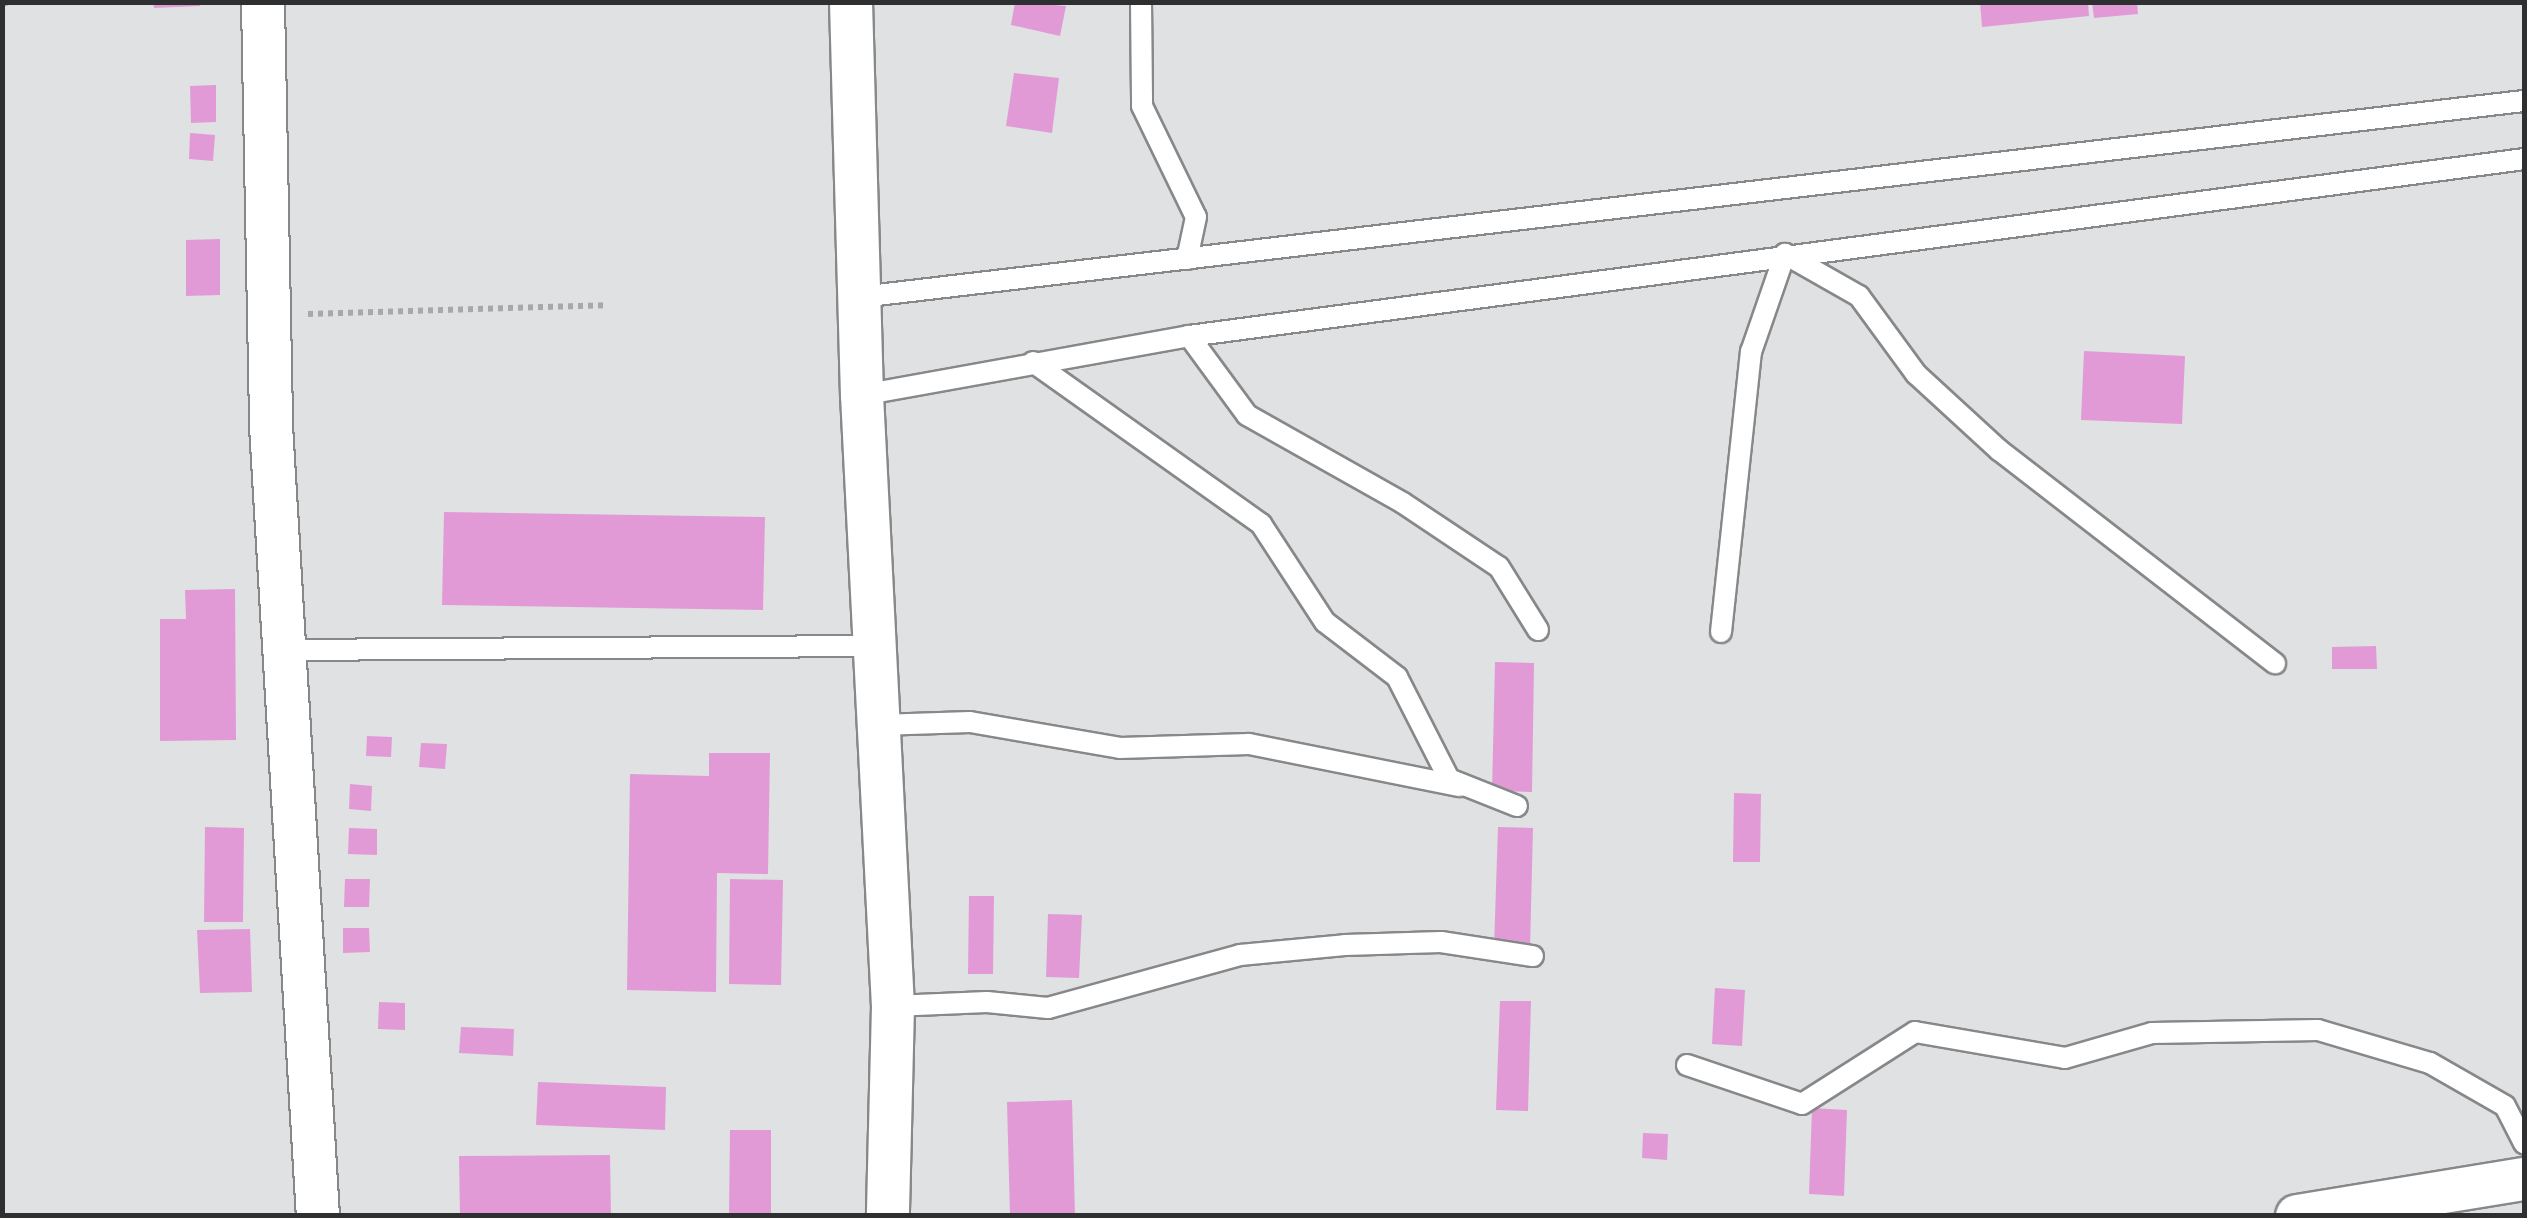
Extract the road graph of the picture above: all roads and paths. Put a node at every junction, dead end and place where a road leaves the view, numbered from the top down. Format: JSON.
{"nodes":[{"id":1,"x":263,"y":2,"type":"edge"},
{"id":2,"x":851,"y":2,"type":"edge"},
{"id":3,"x":1140,"y":2,"type":"edge"},
{"id":4,"x":2524,"y":101,"type":"edge"},
{"id":5,"x":2524,"y":159,"type":"edge"},
{"id":6,"x":1785,"y":254,"type":"junction"},
{"id":7,"x":1188,"y":259,"type":"junction"},
{"id":8,"x":860,"y":298,"type":"junction"},
{"id":9,"x":606,"y":306,"type":"dead end"},
{"id":10,"x":269,"y":314,"type":"junction"},
{"id":11,"x":1189,"y":336,"type":"junction"},
{"id":12,"x":1033,"y":362,"type":"junction"},
{"id":13,"x":862,"y":395,"type":"junction"},
{"id":14,"x":1538,"y":630,"type":"dead end"},
{"id":15,"x":1720,"y":632,"type":"dead end"},
{"id":16,"x":876,"y":646,"type":"junction"},
{"id":17,"x":285,"y":650,"type":"junction"},
{"id":18,"x":2274,"y":663,"type":"dead end"},
{"id":19,"x":880,"y":725,"type":"junction"},
{"id":20,"x":1472,"y":788,"type":"junction"},
{"id":21,"x":1518,"y":806,"type":"dead end"},
{"id":22,"x":1533,"y":956,"type":"dead end"},
{"id":23,"x":893,"y":1006,"type":"junction"},
{"id":24,"x":1687,"y":1065,"type":"dead end"},
{"id":25,"x":2524,"y":1143,"type":"edge"},
{"id":26,"x":2524,"y":1179,"type":"edge"},
{"id":27,"x":318,"y":1216,"type":"edge"},
{"id":28,"x":888,"y":1216,"type":"edge"},
{"id":29,"x":2298,"y":1216,"type":"edge"}],
"edges":[{"from":1,"to":10,"type":"street"},
{"from":2,"to":8,"type":"street"},
{"from":3,"to":7,"type":"lane"},
{"from":4,"to":7,"type":"lane"},
{"from":5,"to":6,"type":"lane"},
{"from":6,"to":11,"type":"lane"},
{"from":6,"to":15,"type":"lane"},
{"from":6,"to":18,"type":"lane"},
{"from":7,"to":8,"type":"lane"},
{"from":8,"to":13,"type":"street"},
{"from":9,"to":10,"type":"path"},
{"from":10,"to":17,"type":"street"},
{"from":11,"to":12,"type":"lane"},
{"from":11,"to":14,"type":"lane"},
{"from":12,"to":13,"type":"lane"},
{"from":12,"to":20,"type":"lane"},
{"from":13,"to":16,"type":"street"},
{"from":16,"to":17,"type":"lane"},
{"from":16,"to":19,"type":"street"},
{"from":17,"to":27,"type":"street"},
{"from":19,"to":20,"type":"lane"},
{"from":19,"to":23,"type":"street"},
{"from":20,"to":21,"type":"lane"},
{"from":22,"to":23,"type":"lane"},
{"from":23,"to":28,"type":"street"},
{"from":24,"to":25,"type":"lane"},
{"from":26,"to":29,"type":"street"}]}
